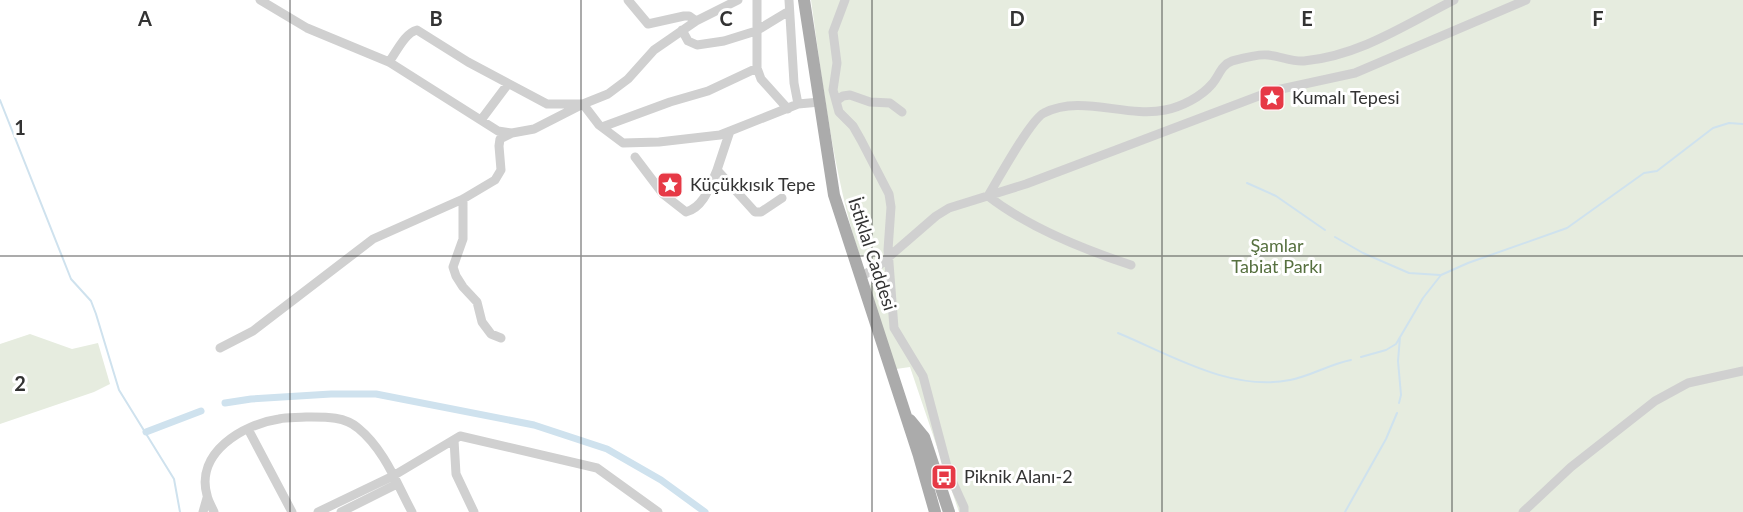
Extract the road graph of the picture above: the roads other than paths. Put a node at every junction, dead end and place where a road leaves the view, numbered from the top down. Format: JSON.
{"nodes":[{"id":1,"x":260,"y":0,"type":"edge"},
{"id":2,"x":628,"y":0,"type":"edge"},
{"id":3,"x":738,"y":0,"type":"edge"},
{"id":4,"x":757,"y":0,"type":"edge"},
{"id":5,"x":789,"y":0,"type":"edge"},
{"id":6,"x":804,"y":0,"type":"edge"},
{"id":7,"x":845,"y":0,"type":"edge"},
{"id":8,"x":1454,"y":0,"type":"edge"},
{"id":9,"x":1526,"y":0,"type":"edge"},
{"id":10,"x":789,"y":11,"type":"junction"},
{"id":11,"x":696,"y":21,"type":"junction"},
{"id":12,"x":682,"y":30,"type":"junction"},
{"id":13,"x":756,"y":31,"type":"junction"},
{"id":14,"x":389,"y":62,"type":"junction"},
{"id":15,"x":757,"y":68,"type":"junction"},
{"id":16,"x":508,"y":84,"type":"junction"},
{"id":17,"x":836,"y":101,"type":"junction"},
{"id":18,"x":820,"y":102,"type":"junction"},
{"id":19,"x":583,"y":104,"type":"junction"},
{"id":20,"x":798,"y":104,"type":"junction"},
{"id":21,"x":788,"y":109,"type":"junction"},
{"id":22,"x":902,"y":112,"type":"dead end"},
{"id":23,"x":481,"y":120,"type":"junction"},
{"id":24,"x":602,"y":127,"type":"junction"},
{"id":25,"x":730,"y":132,"type":"junction"},
{"id":26,"x":512,"y":133,"type":"junction"},
{"id":27,"x":635,"y":157,"type":"dead end"},
{"id":28,"x":717,"y":170,"type":"junction"},
{"id":29,"x":988,"y":196,"type":"junction"},
{"id":30,"x":782,"y":198,"type":"dead end"},
{"id":31,"x":463,"y":199,"type":"junction"},
{"id":32,"x":889,"y":257,"type":"junction"},
{"id":33,"x":1131,"y":265,"type":"dead end"},
{"id":34,"x":860,"y":278,"type":"junction"},
{"id":35,"x":501,"y":338,"type":"dead end"},
{"id":36,"x":220,"y":348,"type":"dead end"},
{"id":37,"x":1743,"y":371,"type":"edge"},
{"id":38,"x":905,"y":415,"type":"junction"},
{"id":39,"x":248,"y":429,"type":"junction"},
{"id":40,"x":454,"y":440,"type":"junction"},
{"id":41,"x":395,"y":480,"type":"junction"},
{"id":42,"x":207,"y":498,"type":"junction"},
{"id":43,"x":202,"y":512,"type":"edge"},
{"id":44,"x":214,"y":512,"type":"edge"},
{"id":45,"x":292,"y":512,"type":"edge"},
{"id":46,"x":318,"y":512,"type":"edge"},
{"id":47,"x":341,"y":512,"type":"edge"},
{"id":48,"x":412,"y":512,"type":"edge"},
{"id":49,"x":474,"y":512,"type":"edge"},
{"id":50,"x":658,"y":512,"type":"edge"},
{"id":51,"x":935,"y":512,"type":"edge"},
{"id":52,"x":949,"y":512,"type":"edge"},
{"id":53,"x":964,"y":512,"type":"edge"},
{"id":54,"x":1523,"y":512,"type":"edge"}],
"edges":[{"from":1,"to":14,"type":"street"},
{"from":2,"to":11,"type":"street"},
{"from":3,"to":11,"type":"street"},
{"from":4,"to":13,"type":"street"},
{"from":5,"to":10,"type":"street"},
{"from":6,"to":18,"type":"main road","name":"İstiklal Caddesi"},
{"from":7,"to":17,"type":"street"},
{"from":8,"to":29,"type":"street"},
{"from":9,"to":29,"type":"street"},
{"from":10,"to":13,"type":"street"},
{"from":10,"to":20,"type":"street"},
{"from":11,"to":12,"type":"street"},
{"from":12,"to":13,"type":"street"},
{"from":12,"to":19,"type":"street"},
{"from":13,"to":15,"type":"street"},
{"from":14,"to":16,"type":"street"},
{"from":14,"to":23,"type":"street"},
{"from":15,"to":21,"type":"street"},
{"from":15,"to":24,"type":"street"},
{"from":16,"to":19,"type":"street"},
{"from":16,"to":23,"type":"street"},
{"from":17,"to":22,"type":"street"},
{"from":17,"to":32,"type":"street"},
{"from":18,"to":20,"type":"street"},
{"from":18,"to":34,"type":"main road","name":"İstiklal Caddesi"},
{"from":19,"to":24,"type":"street"},
{"from":19,"to":26,"type":"street"},
{"from":20,"to":21,"type":"street"},
{"from":21,"to":25,"type":"street"},
{"from":23,"to":26,"type":"street"},
{"from":24,"to":25,"type":"street"},
{"from":25,"to":28,"type":"street"},
{"from":26,"to":31,"type":"street"},
{"from":27,"to":28,"type":"street"},
{"from":28,"to":30,"type":"street"},
{"from":29,"to":32,"type":"street"},
{"from":29,"to":33,"type":"street"},
{"from":31,"to":35,"type":"street"},
{"from":31,"to":36,"type":"street"},
{"from":32,"to":34,"type":"street"},
{"from":32,"to":53,"type":"street"},
{"from":34,"to":38,"type":"main road","name":"İstiklal Caddesi"},
{"from":37,"to":54,"type":"street"},
{"from":38,"to":51,"type":"main road","name":"İstiklal Caddesi"},
{"from":38,"to":52,"type":"main road"},
{"from":39,"to":41,"type":"street"},
{"from":39,"to":42,"type":"street"},
{"from":39,"to":45,"type":"street"},
{"from":40,"to":41,"type":"street"},
{"from":40,"to":49,"type":"street"},
{"from":40,"to":50,"type":"street"},
{"from":41,"to":46,"type":"street"},
{"from":41,"to":47,"type":"street"},
{"from":41,"to":48,"type":"street"},
{"from":42,"to":43,"type":"street"},
{"from":42,"to":44,"type":"street"}]}
